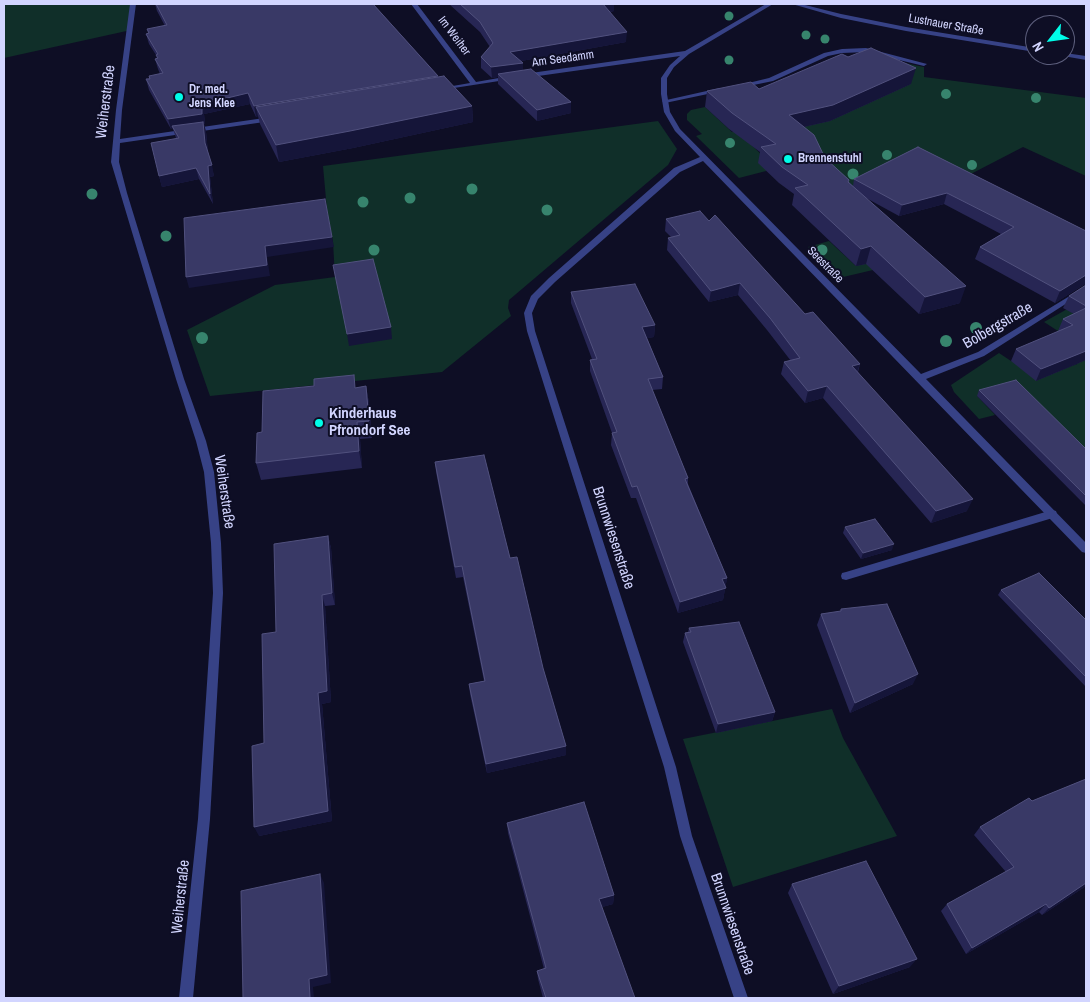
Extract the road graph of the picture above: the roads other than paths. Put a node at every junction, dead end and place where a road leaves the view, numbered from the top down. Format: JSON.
{"nodes":[{"id":1,"x":133,"y":4,"type":"edge"},
{"id":2,"x":414,"y":4,"type":"edge"},
{"id":3,"x":770,"y":4,"type":"edge"},
{"id":4,"x":795,"y":4,"type":"edge"},
{"id":5,"x":1025,"y":48,"type":"edge"},
{"id":6,"x":687,"y":53,"type":"junction"},
{"id":7,"x":924,"y":64,"type":"dead end"},
{"id":8,"x":474,"y":84,"type":"junction"},
{"id":9,"x":436,"y":90,"type":"edge"},
{"id":10,"x":665,"y":101,"type":"junction"},
{"id":11,"x":282,"y":117,"type":"edge"},
{"id":12,"x":116,"y":142,"type":"junction"},
{"id":13,"x":704,"y":158,"type":"junction"},
{"id":14,"x":1085,"y":291,"type":"edge"},
{"id":15,"x":920,"y":378,"type":"junction"},
{"id":16,"x":1052,"y":514,"type":"junction"},
{"id":17,"x":1086,"y":549,"type":"edge"},
{"id":18,"x":846,"y":576,"type":"dead end"},
{"id":19,"x":186,"y":998,"type":"edge"},
{"id":20,"x":741,"y":998,"type":"edge"}],
"edges":[{"from":1,"to":12,"type":"street","name":"Weiherstraße"},
{"from":2,"to":8,"type":"street","name":"Im Weiher"},
{"from":3,"to":6,"type":"street","name":"Seestraße"},
{"from":4,"to":5,"type":"street","name":"Lustnauer Straße"},
{"from":6,"to":8,"type":"street","name":"Am Seedamm"},
{"from":6,"to":10,"type":"street","name":"Seestraße"},
{"from":7,"to":10,"type":"street"},
{"from":8,"to":9,"type":"street","name":"Am Seedamm"},
{"from":10,"to":13,"type":"street","name":"Seestraße"},
{"from":11,"to":12,"type":"street"},
{"from":12,"to":19,"type":"street","name":"Weiherstraße"},
{"from":13,"to":15,"type":"street","name":"Seestraße"},
{"from":13,"to":20,"type":"street","name":"Brunnwiesenstraße"},
{"from":14,"to":15,"type":"street","name":"Bolbergstraße"},
{"from":15,"to":16,"type":"street","name":"Seestraße"},
{"from":16,"to":17,"type":"street","name":"Seestraße"},
{"from":16,"to":18,"type":"street"}]}
